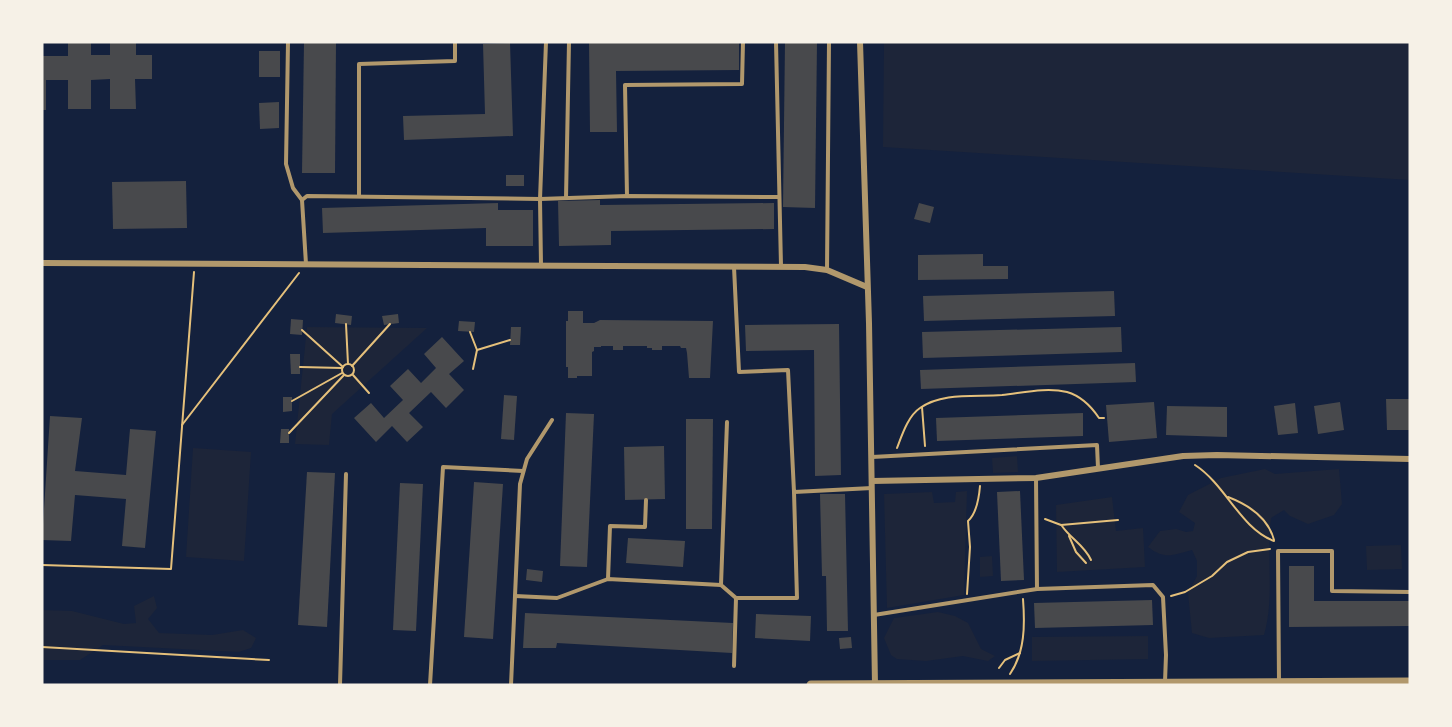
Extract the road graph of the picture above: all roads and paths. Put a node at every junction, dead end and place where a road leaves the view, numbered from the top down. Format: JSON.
{"nodes":[{"id":1,"x":288,"y":42,"type":"edge"},
{"id":2,"x":455,"y":42,"type":"edge"},
{"id":3,"x":546,"y":42,"type":"edge"},
{"id":4,"x":569,"y":42,"type":"edge"},
{"id":5,"x":743,"y":42,"type":"edge"},
{"id":6,"x":776,"y":42,"type":"edge"},
{"id":7,"x":829,"y":42,"type":"edge"},
{"id":8,"x":860,"y":42,"type":"edge"},
{"id":9,"x":359,"y":196,"type":"junction"},
{"id":10,"x":627,"y":196,"type":"junction"},
{"id":11,"x":779,"y":197,"type":"junction"},
{"id":12,"x":566,"y":198,"type":"junction"},
{"id":13,"x":540,"y":199,"type":"junction"},
{"id":14,"x":302,"y":200,"type":"junction"},
{"id":15,"x":42,"y":263,"type":"edge"},
{"id":16,"x":195,"y":264,"type":"junction"},
{"id":17,"x":306,"y":264,"type":"junction"},
{"id":18,"x":541,"y":265,"type":"junction"},
{"id":19,"x":734,"y":267,"type":"junction"},
{"id":20,"x":781,"y":267,"type":"junction"},
{"id":21,"x":827,"y":270,"type":"junction"},
{"id":22,"x":867,"y":287,"type":"junction"},
{"id":23,"x":346,"y":324,"type":"dead end"},
{"id":24,"x":390,"y":324,"type":"dead end"},
{"id":25,"x":302,"y":330,"type":"dead end"},
{"id":26,"x":470,"y":332,"type":"dead end"},
{"id":27,"x":510,"y":340,"type":"dead end"},
{"id":28,"x":477,"y":350,"type":"junction"},
{"id":29,"x":350,"y":365,"type":"junction"},
{"id":30,"x":300,"y":367,"type":"dead end"},
{"id":31,"x":343,"y":367,"type":"junction"},
{"id":32,"x":473,"y":369,"type":"dead end"},
{"id":33,"x":343,"y":374,"type":"junction"},
{"id":34,"x":352,"y":375,"type":"junction"},
{"id":35,"x":369,"y":393,"type":"dead end"},
{"id":36,"x":292,"y":401,"type":"dead end"},
{"id":37,"x":922,"y":407,"type":"junction"},
{"id":38,"x":1104,"y":418,"type":"dead end"},
{"id":39,"x":552,"y":420,"type":"dead end"},
{"id":40,"x":727,"y":423,"type":"dead end"},
{"id":41,"x":182,"y":425,"type":"junction"},
{"id":42,"x":289,"y":433,"type":"dead end"},
{"id":43,"x":925,"y":454,"type":"junction"},
{"id":44,"x":893,"y":456,"type":"junction"},
{"id":45,"x":1183,"y":456,"type":"junction"},
{"id":46,"x":872,"y":457,"type":"junction"},
{"id":47,"x":1410,"y":459,"type":"edge"},
{"id":48,"x":1098,"y":468,"type":"junction"},
{"id":49,"x":523,"y":471,"type":"junction"},
{"id":50,"x":346,"y":474,"type":"dead end"},
{"id":51,"x":1036,"y":478,"type":"junction"},
{"id":52,"x":982,"y":479,"type":"junction"},
{"id":53,"x":872,"y":484,"type":"junction"},
{"id":54,"x":794,"y":492,"type":"junction"},
{"id":55,"x":1227,"y":496,"type":"junction"},
{"id":56,"x":646,"y":500,"type":"dead end"},
{"id":57,"x":1036,"y":514,"type":"junction"},
{"id":58,"x":1118,"y":520,"type":"dead end"},
{"id":59,"x":1061,"y":525,"type":"junction"},
{"id":60,"x":1069,"y":536,"type":"junction"},
{"id":61,"x":1278,"y":551,"type":"junction"},
{"id":62,"x":1091,"y":560,"type":"dead end"},
{"id":63,"x":1086,"y":563,"type":"dead end"},
{"id":64,"x":42,"y":565,"type":"edge"},
{"id":65,"x":608,"y":579,"type":"junction"},
{"id":66,"x":721,"y":585,"type":"junction"},
{"id":67,"x":1037,"y":589,"type":"junction"},
{"id":68,"x":1022,"y":592,"type":"junction"},
{"id":69,"x":1410,"y":592,"type":"edge"},
{"id":70,"x":515,"y":596,"type":"junction"},
{"id":71,"x":1162,"y":597,"type":"junction"},
{"id":72,"x":736,"y":598,"type":"junction"},
{"id":73,"x":968,"y":600,"type":"junction"},
{"id":74,"x":874,"y":615,"type":"junction"},
{"id":75,"x":42,"y":647,"type":"edge"},
{"id":76,"x":1020,"y":653,"type":"junction"},
{"id":77,"x":269,"y":660,"type":"dead end"},
{"id":78,"x":734,"y":666,"type":"dead end"},
{"id":79,"x":999,"y":668,"type":"dead end"},
{"id":80,"x":1165,"y":682,"type":"junction"},
{"id":81,"x":1410,"y":682,"type":"edge"},
{"id":82,"x":1005,"y":683,"type":"junction"},
{"id":83,"x":1278,"y":684,"type":"edge"},
{"id":84,"x":340,"y":685,"type":"edge"},
{"id":85,"x":430,"y":685,"type":"edge"},
{"id":86,"x":511,"y":685,"type":"edge"},
{"id":87,"x":811,"y":685,"type":"edge"},
{"id":88,"x":875,"y":685,"type":"edge"}],
"edges":[{"from":1,"to":14,"type":"lane"},
{"from":2,"to":9,"type":"lane"},
{"from":3,"to":13,"type":"lane"},
{"from":4,"to":12,"type":"lane"},
{"from":5,"to":10,"type":"lane"},
{"from":6,"to":11,"type":"lane"},
{"from":7,"to":21,"type":"lane"},
{"from":8,"to":22,"type":"street"},
{"from":9,"to":13,"type":"lane"},
{"from":9,"to":14,"type":"lane"},
{"from":10,"to":11,"type":"lane"},
{"from":10,"to":12,"type":"lane"},
{"from":11,"to":20,"type":"lane"},
{"from":12,"to":13,"type":"lane"},
{"from":13,"to":18,"type":"lane"},
{"from":14,"to":17,"type":"lane"},
{"from":15,"to":16,"type":"street"},
{"from":16,"to":17,"type":"street"},
{"from":16,"to":41,"type":"path"},
{"from":17,"to":18,"type":"street"},
{"from":17,"to":41,"type":"path"},
{"from":18,"to":19,"type":"street"},
{"from":19,"to":20,"type":"street"},
{"from":19,"to":54,"type":"lane"},
{"from":20,"to":21,"type":"street"},
{"from":21,"to":22,"type":"street"},
{"from":22,"to":46,"type":"street"},
{"from":23,"to":29,"type":"path"},
{"from":24,"to":29,"type":"path"},
{"from":25,"to":31,"type":"path"},
{"from":26,"to":28,"type":"path"},
{"from":27,"to":28,"type":"path"},
{"from":28,"to":32,"type":"path"},
{"from":29,"to":31,"type":"path"},
{"from":29,"to":34,"type":"path"},
{"from":30,"to":31,"type":"path"},
{"from":31,"to":33,"type":"path"},
{"from":33,"to":34,"type":"path"},
{"from":33,"to":36,"type":"path"},
{"from":33,"to":42,"type":"path"},
{"from":34,"to":35,"type":"path"},
{"from":37,"to":38,"type":"path"},
{"from":37,"to":43,"type":"path"},
{"from":37,"to":44,"type":"path"},
{"from":39,"to":49,"type":"lane"},
{"from":40,"to":66,"type":"lane"},
{"from":41,"to":64,"type":"path"},
{"from":43,"to":44,"type":"lane"},
{"from":43,"to":48,"type":"lane"},
{"from":44,"to":46,"type":"lane"},
{"from":45,"to":47,"type":"street"},
{"from":45,"to":48,"type":"street"},
{"from":45,"to":55,"type":"path"},
{"from":46,"to":53,"type":"street"},
{"from":48,"to":51,"type":"street"},
{"from":49,"to":70,"type":"lane"},
{"from":49,"to":85,"type":"lane"},
{"from":50,"to":84,"type":"lane"},
{"from":51,"to":52,"type":"street"},
{"from":51,"to":57,"type":"lane"},
{"from":52,"to":53,"type":"street"},
{"from":52,"to":73,"type":"path"},
{"from":53,"to":54,"type":"lane"},
{"from":53,"to":74,"type":"street"},
{"from":54,"to":72,"type":"lane"},
{"from":55,"to":55,"type":"path"},
{"from":56,"to":65,"type":"lane"},
{"from":57,"to":59,"type":"path"},
{"from":57,"to":67,"type":"lane"},
{"from":58,"to":59,"type":"path"},
{"from":59,"to":60,"type":"path"},
{"from":60,"to":62,"type":"path"},
{"from":60,"to":63,"type":"path"},
{"from":61,"to":69,"type":"lane"},
{"from":61,"to":71,"type":"path"},
{"from":61,"to":83,"type":"lane"},
{"from":65,"to":66,"type":"lane"},
{"from":65,"to":70,"type":"lane"},
{"from":66,"to":72,"type":"lane"},
{"from":67,"to":68,"type":"lane"},
{"from":67,"to":71,"type":"lane"},
{"from":68,"to":73,"type":"lane"},
{"from":68,"to":76,"type":"path"},
{"from":70,"to":86,"type":"lane"},
{"from":71,"to":80,"type":"lane"},
{"from":72,"to":78,"type":"lane"},
{"from":73,"to":74,"type":"lane"},
{"from":74,"to":88,"type":"street"},
{"from":75,"to":77,"type":"path"},
{"from":76,"to":79,"type":"path"},
{"from":76,"to":82,"type":"path"},
{"from":80,"to":82,"type":"street"},
{"from":80,"to":83,"type":"street"},
{"from":81,"to":83,"type":"street"},
{"from":82,"to":88,"type":"street"},
{"from":87,"to":88,"type":"street"}]}
